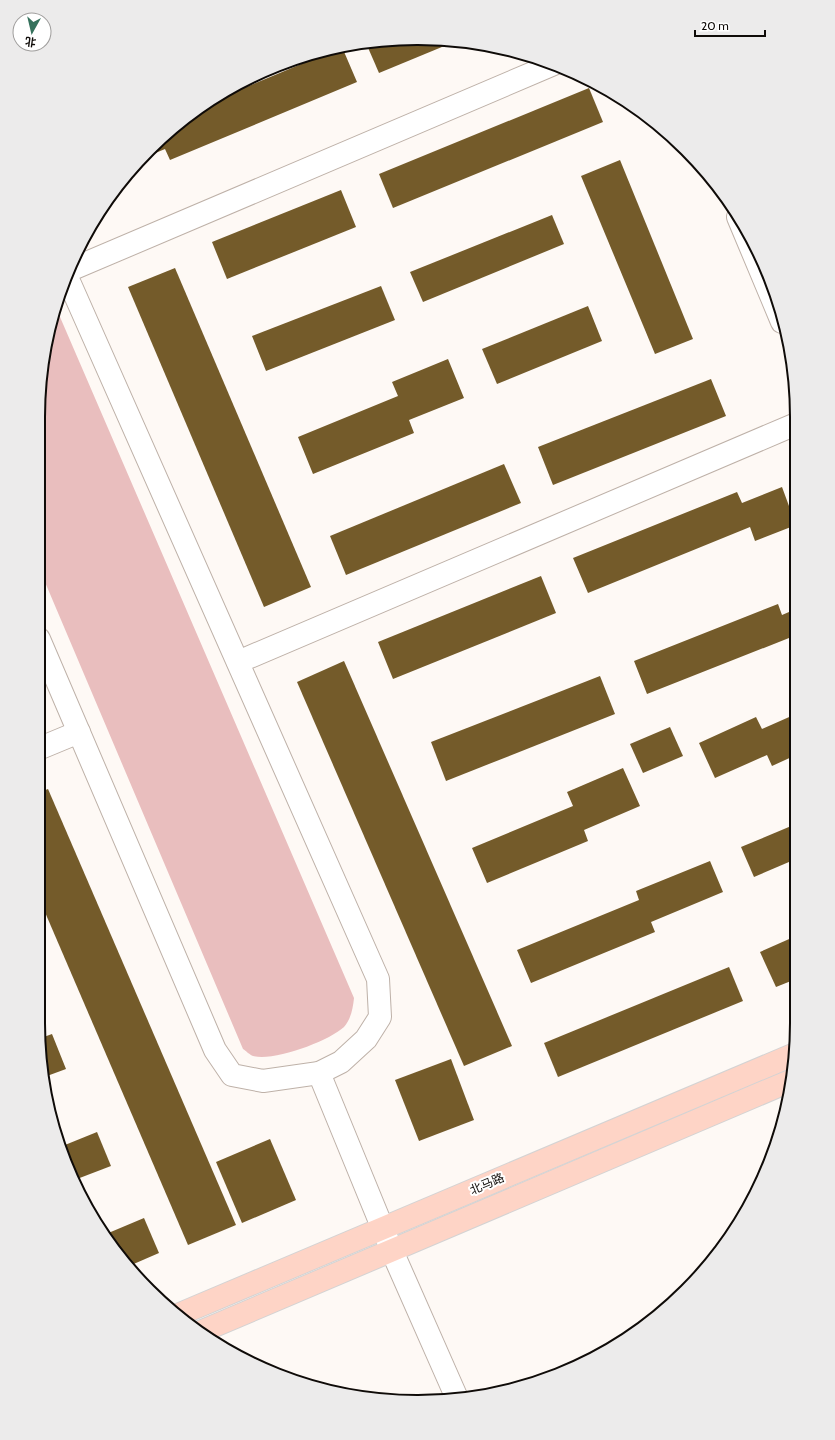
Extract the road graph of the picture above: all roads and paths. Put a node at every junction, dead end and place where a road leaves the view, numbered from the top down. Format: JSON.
{"nodes":[{"id":1,"x":545,"y":68,"type":"edge"},
{"id":2,"x":77,"y":267,"type":"edge"},
{"id":3,"x":70,"y":284,"type":"edge"},
{"id":4,"x":790,"y":427,"type":"edge"},
{"id":5,"x":45,"y":655,"type":"edge"},
{"id":6,"x":238,"y":662,"type":"junction"},
{"id":7,"x":79,"y":732,"type":"junction"},
{"id":8,"x":45,"y":747,"type":"edge"},
{"id":9,"x":788,"y":1057,"type":"edge"},
{"id":10,"x":319,"y":1073,"type":"junction"},
{"id":11,"x":785,"y":1083,"type":"edge"},
{"id":12,"x":382,"y":1228,"type":"junction"},
{"id":13,"x":392,"y":1250,"type":"junction"},
{"id":14,"x":184,"y":1312,"type":"edge"},
{"id":15,"x":207,"y":1329,"type":"edge"},
{"id":16,"x":455,"y":1393,"type":"edge"}],
"edges":[{"from":1,"to":2,"type":"street"},
{"from":3,"to":6,"type":"street"},
{"from":4,"to":6,"type":"street"},
{"from":5,"to":7,"type":"street"},
{"from":6,"to":10,"type":"street"},
{"from":7,"to":8,"type":"street"},
{"from":7,"to":10,"type":"street"},
{"from":9,"to":12,"type":"main road","name":"北马路"},
{"from":10,"to":12,"type":"street"},
{"from":11,"to":13,"type":"main road","name":"北马路"},
{"from":12,"to":13,"type":"street"},
{"from":12,"to":14,"type":"main road","name":"北马路"},
{"from":13,"to":15,"type":"main road","name":"北马路"},
{"from":13,"to":16,"type":"street"}]}
